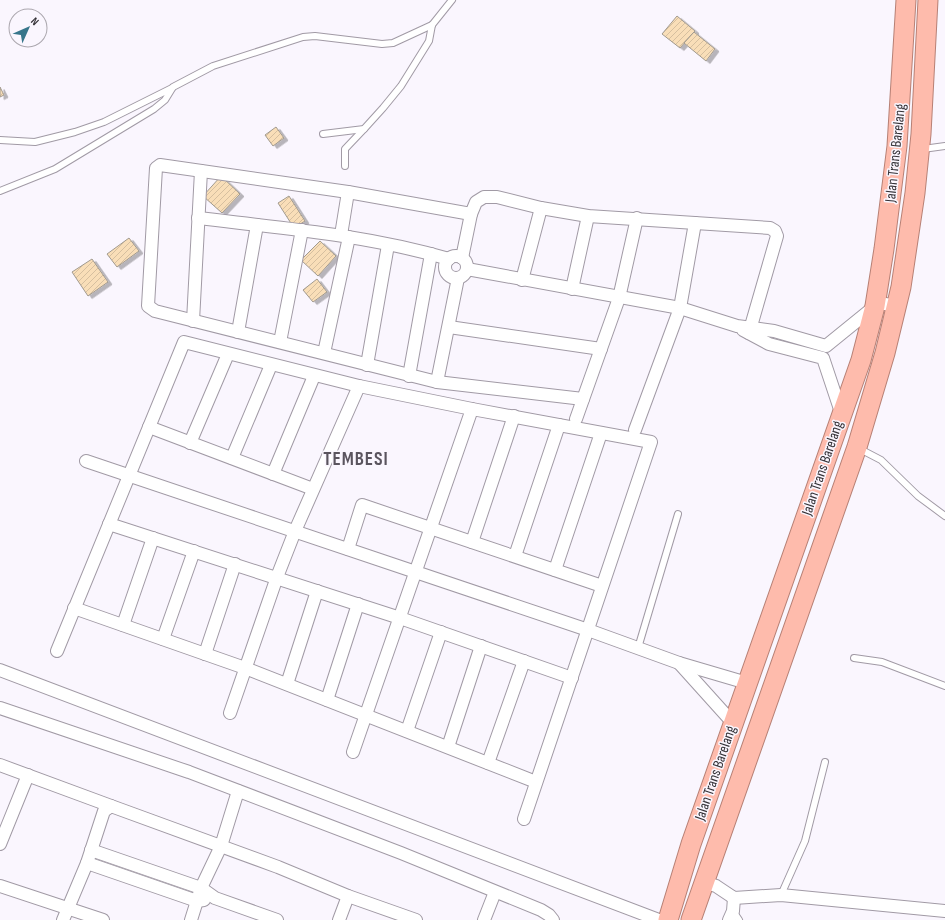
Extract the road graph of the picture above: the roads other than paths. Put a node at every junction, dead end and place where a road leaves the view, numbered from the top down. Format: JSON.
{"nodes":[{"id":1,"x":452,"y":0,"type":"edge"},
{"id":2,"x":906,"y":0,"type":"edge"},
{"id":3,"x":928,"y":0,"type":"edge"},
{"id":4,"x":432,"y":25,"type":"junction"},
{"id":5,"x":173,"y":87,"type":"junction"},
{"id":6,"x":364,"y":129,"type":"junction"},
{"id":7,"x":323,"y":134,"type":"dead end"},
{"id":8,"x":0,"y":140,"type":"edge"},
{"id":9,"x":945,"y":146,"type":"edge"},
{"id":10,"x":919,"y":149,"type":"junction"},
{"id":11,"x":345,"y":166,"type":"dead end"},
{"id":12,"x":201,"y":171,"type":"junction"},
{"id":13,"x":0,"y":191,"type":"edge"},
{"id":14,"x":348,"y":192,"type":"junction"},
{"id":15,"x":540,"y":208,"type":"junction"},
{"id":16,"x":471,"y":214,"type":"junction"},
{"id":17,"x":588,"y":216,"type":"junction"},
{"id":18,"x":198,"y":218,"type":"junction"},
{"id":19,"x":638,"y":218,"type":"junction"},
{"id":20,"x":695,"y":223,"type":"junction"},
{"id":21,"x":257,"y":225,"type":"junction"},
{"id":22,"x":302,"y":230,"type":"junction"},
{"id":23,"x":345,"y":236,"type":"junction"},
{"id":24,"x":388,"y":245,"type":"junction"},
{"id":25,"x":431,"y":254,"type":"junction"},
{"id":26,"x":462,"y":258,"type":"junction"},
{"id":27,"x":449,"y":260,"type":"junction"},
{"id":28,"x":467,"y":269,"type":"junction"},
{"id":29,"x":458,"y":278,"type":"junction"},
{"id":30,"x":522,"y":280,"type":"junction"},
{"id":31,"x":572,"y":290,"type":"junction"},
{"id":32,"x":620,"y":298,"type":"junction"},
{"id":33,"x":875,"y":306,"type":"junction"},
{"id":34,"x":897,"y":306,"type":"junction"},
{"id":35,"x":680,"y":308,"type":"junction"},
{"id":36,"x":193,"y":321,"type":"junction"},
{"id":37,"x":448,"y":327,"type":"junction"},
{"id":38,"x":750,"y":330,"type":"junction"},
{"id":39,"x":238,"y":332,"type":"junction"},
{"id":40,"x":280,"y":342,"type":"junction"},
{"id":41,"x":826,"y":346,"type":"junction"},
{"id":42,"x":601,"y":348,"type":"junction"},
{"id":43,"x":324,"y":353,"type":"junction"},
{"id":44,"x":228,"y":354,"type":"junction"},
{"id":45,"x":823,"y":358,"type":"junction"},
{"id":46,"x":271,"y":365,"type":"junction"},
{"id":47,"x":367,"y":365,"type":"junction"},
{"id":48,"x":314,"y":376,"type":"junction"},
{"id":49,"x":409,"y":376,"type":"junction"},
{"id":50,"x":437,"y":382,"type":"junction"},
{"id":51,"x":360,"y":386,"type":"junction"},
{"id":52,"x":583,"y":399,"type":"junction"},
{"id":53,"x":472,"y":409,"type":"junction"},
{"id":54,"x":842,"y":412,"type":"junction"},
{"id":55,"x":514,"y":416,"type":"junction"},
{"id":56,"x":576,"y":419,"type":"dead end"},
{"id":57,"x":559,"y":425,"type":"junction"},
{"id":58,"x":149,"y":427,"type":"junction"},
{"id":59,"x":635,"y":430,"type":"dead end"},
{"id":60,"x":601,"y":433,"type":"junction"},
{"id":61,"x":190,"y":443,"type":"junction"},
{"id":62,"x":857,"y":447,"type":"junction"},
{"id":63,"x":232,"y":458,"type":"junction"},
{"id":64,"x":86,"y":461,"type":"dead end"},
{"id":65,"x":273,"y":474,"type":"junction"},
{"id":66,"x":129,"y":475,"type":"junction"},
{"id":67,"x":313,"y":489,"type":"junction"},
{"id":68,"x":678,"y":514,"type":"dead end"},
{"id":69,"x":945,"y":516,"type":"edge"},
{"id":70,"x":109,"y":524,"type":"junction"},
{"id":71,"x":430,"y":528,"type":"junction"},
{"id":72,"x":295,"y":531,"type":"junction"},
{"id":73,"x":153,"y":538,"type":"junction"},
{"id":74,"x":472,"y":542,"type":"junction"},
{"id":75,"x":348,"y":549,"type":"junction"},
{"id":76,"x":194,"y":551,"type":"junction"},
{"id":77,"x":515,"y":556,"type":"junction"},
{"id":78,"x":235,"y":564,"type":"junction"},
{"id":79,"x":555,"y":570,"type":"junction"},
{"id":80,"x":416,"y":572,"type":"junction"},
{"id":81,"x":277,"y":577,"type":"junction"},
{"id":82,"x":602,"y":586,"type":"junction"},
{"id":83,"x":317,"y":591,"type":"junction"},
{"id":84,"x":358,"y":604,"type":"junction"},
{"id":85,"x":74,"y":608,"type":"junction"},
{"id":86,"x":400,"y":618,"type":"junction"},
{"id":87,"x":123,"y":625,"type":"junction"},
{"id":88,"x":588,"y":630,"type":"junction"},
{"id":89,"x":441,"y":632,"type":"junction"},
{"id":90,"x":163,"y":639,"type":"junction"},
{"id":91,"x":481,"y":646,"type":"junction"},
{"id":92,"x":638,"y":648,"type":"junction"},
{"id":93,"x":57,"y":651,"type":"dead end"},
{"id":94,"x":204,"y":654,"type":"junction"},
{"id":95,"x":854,"y":658,"type":"dead end"},
{"id":96,"x":524,"y":661,"type":"junction"},
{"id":97,"x":678,"y":663,"type":"junction"},
{"id":98,"x":246,"y":668,"type":"junction"},
{"id":99,"x":0,"y":670,"type":"edge"},
{"id":100,"x":572,"y":678,"type":"junction"},
{"id":101,"x":747,"y":683,"type":"junction"},
{"id":102,"x":288,"y":684,"type":"junction"},
{"id":103,"x":945,"y":686,"type":"edge"},
{"id":104,"x":327,"y":700,"type":"junction"},
{"id":105,"x":0,"y":708,"type":"edge"},
{"id":106,"x":230,"y":713,"type":"dead end"},
{"id":107,"x":366,"y":715,"type":"junction"},
{"id":108,"x":733,"y":722,"type":"junction"},
{"id":109,"x":407,"y":731,"type":"junction"},
{"id":110,"x":448,"y":747,"type":"junction"},
{"id":111,"x":354,"y":752,"type":"dead end"},
{"id":112,"x":825,"y":762,"type":"dead end"},
{"id":113,"x":488,"y":763,"type":"junction"},
{"id":114,"x":0,"y":765,"type":"edge"},
{"id":115,"x":28,"y":774,"type":"junction"},
{"id":116,"x":536,"y":782,"type":"junction"},
{"id":117,"x":238,"y":790,"type":"junction"},
{"id":118,"x":111,"y":806,"type":"junction"},
{"id":119,"x":524,"y":819,"type":"dead end"},
{"id":120,"x":0,"y":844,"type":"edge"},
{"id":121,"x":221,"y":846,"type":"junction"},
{"id":122,"x":91,"y":850,"type":"junction"},
{"id":123,"x":87,"y":863,"type":"junction"},
{"id":124,"x":704,"y":882,"type":"junction"},
{"id":125,"x":0,"y":886,"type":"edge"},
{"id":126,"x":201,"y":888,"type":"junction"},
{"id":127,"x":495,"y":892,"type":"junction"},
{"id":128,"x":781,"y":895,"type":"junction"},
{"id":129,"x":348,"y":896,"type":"junction"},
{"id":130,"x":215,"y":898,"type":"junction"},
{"id":131,"x":734,"y":898,"type":"junction"},
{"id":132,"x":197,"y":901,"type":"junction"},
{"id":133,"x":68,"y":908,"type":"junction"},
{"id":134,"x":945,"y":911,"type":"edge"},
{"id":135,"x":734,"y":917,"type":"edge"},
{"id":136,"x":63,"y":920,"type":"edge"},
{"id":137,"x":103,"y":920,"type":"edge"},
{"id":138,"x":191,"y":920,"type":"edge"},
{"id":139,"x":277,"y":920,"type":"edge"},
{"id":140,"x":339,"y":920,"type":"edge"},
{"id":141,"x":416,"y":920,"type":"edge"},
{"id":142,"x":484,"y":920,"type":"edge"},
{"id":143,"x":552,"y":920,"type":"edge"},
{"id":144,"x":659,"y":920,"type":"edge"},
{"id":145,"x":668,"y":920,"type":"edge"},
{"id":146,"x":691,"y":920,"type":"edge"}],
"edges":[{"from":1,"to":4,"type":"lane"},
{"from":2,"to":33,"type":"highway","name":"Jalan Trans Barelang"},
{"from":3,"to":10,"type":"highway","name":"Jalan Trans Barelang"},
{"from":4,"to":5,"type":"lane"},
{"from":4,"to":6,"type":"lane"},
{"from":5,"to":8,"type":"lane"},
{"from":5,"to":13,"type":"lane"},
{"from":6,"to":7,"type":"lane"},
{"from":6,"to":11,"type":"lane"},
{"from":9,"to":10,"type":"lane"},
{"from":10,"to":34,"type":"highway","name":"Jalan Trans Barelang"},
{"from":12,"to":14,"type":"street"},
{"from":12,"to":18,"type":"street"},
{"from":12,"to":36,"type":"street"},
{"from":14,"to":16,"type":"street"},
{"from":14,"to":23,"type":"street"},
{"from":15,"to":16,"type":"street"},
{"from":15,"to":17,"type":"street"},
{"from":15,"to":30,"type":"street"},
{"from":16,"to":26,"type":"street"},
{"from":17,"to":19,"type":"street"},
{"from":17,"to":31,"type":"street"},
{"from":18,"to":21,"type":"street"},
{"from":18,"to":36,"type":"street"},
{"from":19,"to":20,"type":"street"},
{"from":19,"to":32,"type":"street"},
{"from":20,"to":35,"type":"street"},
{"from":20,"to":38,"type":"street"},
{"from":21,"to":22,"type":"street"},
{"from":21,"to":39,"type":"street"},
{"from":22,"to":23,"type":"street"},
{"from":22,"to":40,"type":"street"},
{"from":23,"to":24,"type":"street"},
{"from":23,"to":43,"type":"street"},
{"from":24,"to":25,"type":"street"},
{"from":24,"to":47,"type":"street"},
{"from":25,"to":27,"type":"street"},
{"from":25,"to":49,"type":"street"},
{"from":26,"to":27,"type":"street"},
{"from":26,"to":28,"type":"street"},
{"from":27,"to":29,"type":"street"},
{"from":28,"to":29,"type":"street"},
{"from":28,"to":30,"type":"street"},
{"from":29,"to":37,"type":"street"},
{"from":30,"to":31,"type":"street"},
{"from":31,"to":32,"type":"street"},
{"from":32,"to":35,"type":"street"},
{"from":32,"to":42,"type":"street"},
{"from":33,"to":34,"type":"street"},
{"from":33,"to":41,"type":"street"},
{"from":33,"to":54,"type":"highway","name":"Jalan Trans Barelang"},
{"from":34,"to":62,"type":"highway","name":"Jalan Trans Barelang"},
{"from":35,"to":38,"type":"street"},
{"from":35,"to":59,"type":"street"},
{"from":36,"to":39,"type":"street"},
{"from":37,"to":42,"type":"street"},
{"from":37,"to":50,"type":"street"},
{"from":38,"to":41,"type":"street"},
{"from":38,"to":45,"type":"street"},
{"from":39,"to":40,"type":"street"},
{"from":40,"to":43,"type":"street"},
{"from":41,"to":45,"type":"street"},
{"from":42,"to":52,"type":"street"},
{"from":43,"to":47,"type":"street"},
{"from":44,"to":46,"type":"street"},
{"from":44,"to":58,"type":"street"},
{"from":44,"to":61,"type":"street"},
{"from":45,"to":54,"type":"street"},
{"from":46,"to":48,"type":"street"},
{"from":46,"to":63,"type":"street"},
{"from":47,"to":49,"type":"street"},
{"from":48,"to":51,"type":"street"},
{"from":48,"to":65,"type":"street"},
{"from":49,"to":50,"type":"street"},
{"from":50,"to":52,"type":"street"},
{"from":51,"to":53,"type":"street"},
{"from":51,"to":67,"type":"street"},
{"from":52,"to":56,"type":"street"},
{"from":53,"to":55,"type":"street"},
{"from":53,"to":71,"type":"street"},
{"from":54,"to":101,"type":"highway","name":"Jalan Trans Barelang"},
{"from":55,"to":57,"type":"street"},
{"from":55,"to":74,"type":"street"},
{"from":57,"to":60,"type":"street"},
{"from":57,"to":77,"type":"street"},
{"from":58,"to":61,"type":"street"},
{"from":58,"to":66,"type":"street"},
{"from":60,"to":79,"type":"street"},
{"from":60,"to":82,"type":"street"},
{"from":61,"to":63,"type":"street"},
{"from":62,"to":69,"type":"lane"},
{"from":62,"to":124,"type":"highway","name":"Jalan Trans Barelang"},
{"from":63,"to":65,"type":"street"},
{"from":64,"to":66,"type":"street"},
{"from":65,"to":67,"type":"street"},
{"from":66,"to":70,"type":"street"},
{"from":66,"to":72,"type":"street"},
{"from":67,"to":72,"type":"street"},
{"from":68,"to":92,"type":"lane"},
{"from":70,"to":73,"type":"street"},
{"from":70,"to":85,"type":"street"},
{"from":71,"to":74,"type":"street"},
{"from":71,"to":75,"type":"street"},
{"from":71,"to":80,"type":"street"},
{"from":72,"to":75,"type":"street"},
{"from":72,"to":81,"type":"street"},
{"from":73,"to":76,"type":"street"},
{"from":73,"to":87,"type":"street"},
{"from":74,"to":77,"type":"street"},
{"from":75,"to":80,"type":"street"},
{"from":76,"to":78,"type":"street"},
{"from":76,"to":90,"type":"street"},
{"from":77,"to":79,"type":"street"},
{"from":78,"to":81,"type":"street"},
{"from":78,"to":94,"type":"street"},
{"from":79,"to":82,"type":"street"},
{"from":80,"to":86,"type":"street"},
{"from":80,"to":88,"type":"street"},
{"from":81,"to":83,"type":"street"},
{"from":81,"to":98,"type":"street"},
{"from":82,"to":88,"type":"street"},
{"from":83,"to":84,"type":"street"},
{"from":83,"to":102,"type":"street"},
{"from":84,"to":86,"type":"street"},
{"from":84,"to":104,"type":"street"},
{"from":85,"to":87,"type":"street"},
{"from":85,"to":93,"type":"street"},
{"from":86,"to":89,"type":"street"},
{"from":86,"to":107,"type":"street"},
{"from":87,"to":90,"type":"street"},
{"from":88,"to":92,"type":"street"},
{"from":88,"to":100,"type":"street"},
{"from":89,"to":91,"type":"street"},
{"from":89,"to":109,"type":"street"},
{"from":90,"to":94,"type":"street"},
{"from":91,"to":96,"type":"street"},
{"from":91,"to":110,"type":"street"},
{"from":92,"to":97,"type":"street"},
{"from":94,"to":98,"type":"street"},
{"from":95,"to":103,"type":"lane"},
{"from":96,"to":100,"type":"street"},
{"from":96,"to":113,"type":"street"},
{"from":97,"to":101,"type":"street"},
{"from":97,"to":108,"type":"street"},
{"from":98,"to":102,"type":"street"},
{"from":98,"to":106,"type":"street"},
{"from":99,"to":144,"type":"street"},
{"from":100,"to":116,"type":"street"},
{"from":101,"to":108,"type":"highway","name":"Jalan Trans Barelang"},
{"from":102,"to":104,"type":"street"},
{"from":104,"to":107,"type":"street"},
{"from":105,"to":117,"type":"street"},
{"from":107,"to":109,"type":"street"},
{"from":107,"to":111,"type":"street"},
{"from":108,"to":145,"type":"highway","name":"Jalan Trans Barelang"},
{"from":109,"to":110,"type":"street"},
{"from":110,"to":113,"type":"street"},
{"from":112,"to":128,"type":"lane"},
{"from":113,"to":116,"type":"street"},
{"from":114,"to":115,"type":"street"},
{"from":115,"to":118,"type":"street"},
{"from":115,"to":120,"type":"street"},
{"from":116,"to":119,"type":"street"},
{"from":117,"to":121,"type":"street"},
{"from":117,"to":127,"type":"street"},
{"from":118,"to":121,"type":"street"},
{"from":118,"to":122,"type":"street"},
{"from":121,"to":126,"type":"street"},
{"from":121,"to":129,"type":"street"},
{"from":122,"to":123,"type":"street"},
{"from":122,"to":126,"type":"street"},
{"from":123,"to":132,"type":"street"},
{"from":123,"to":133,"type":"street"},
{"from":124,"to":131,"type":"street"},
{"from":124,"to":146,"type":"highway","name":"Jalan Trans Barelang"},
{"from":125,"to":133,"type":"street"},
{"from":126,"to":130,"type":"street"},
{"from":126,"to":132,"type":"street"},
{"from":127,"to":142,"type":"street"},
{"from":127,"to":143,"type":"street"},
{"from":128,"to":131,"type":"street"},
{"from":128,"to":134,"type":"street"},
{"from":129,"to":140,"type":"street"},
{"from":129,"to":141,"type":"street"},
{"from":130,"to":132,"type":"street"},
{"from":130,"to":139,"type":"street"},
{"from":131,"to":135,"type":"street"},
{"from":132,"to":138,"type":"street"},
{"from":133,"to":136,"type":"street"},
{"from":133,"to":137,"type":"street"}]}
